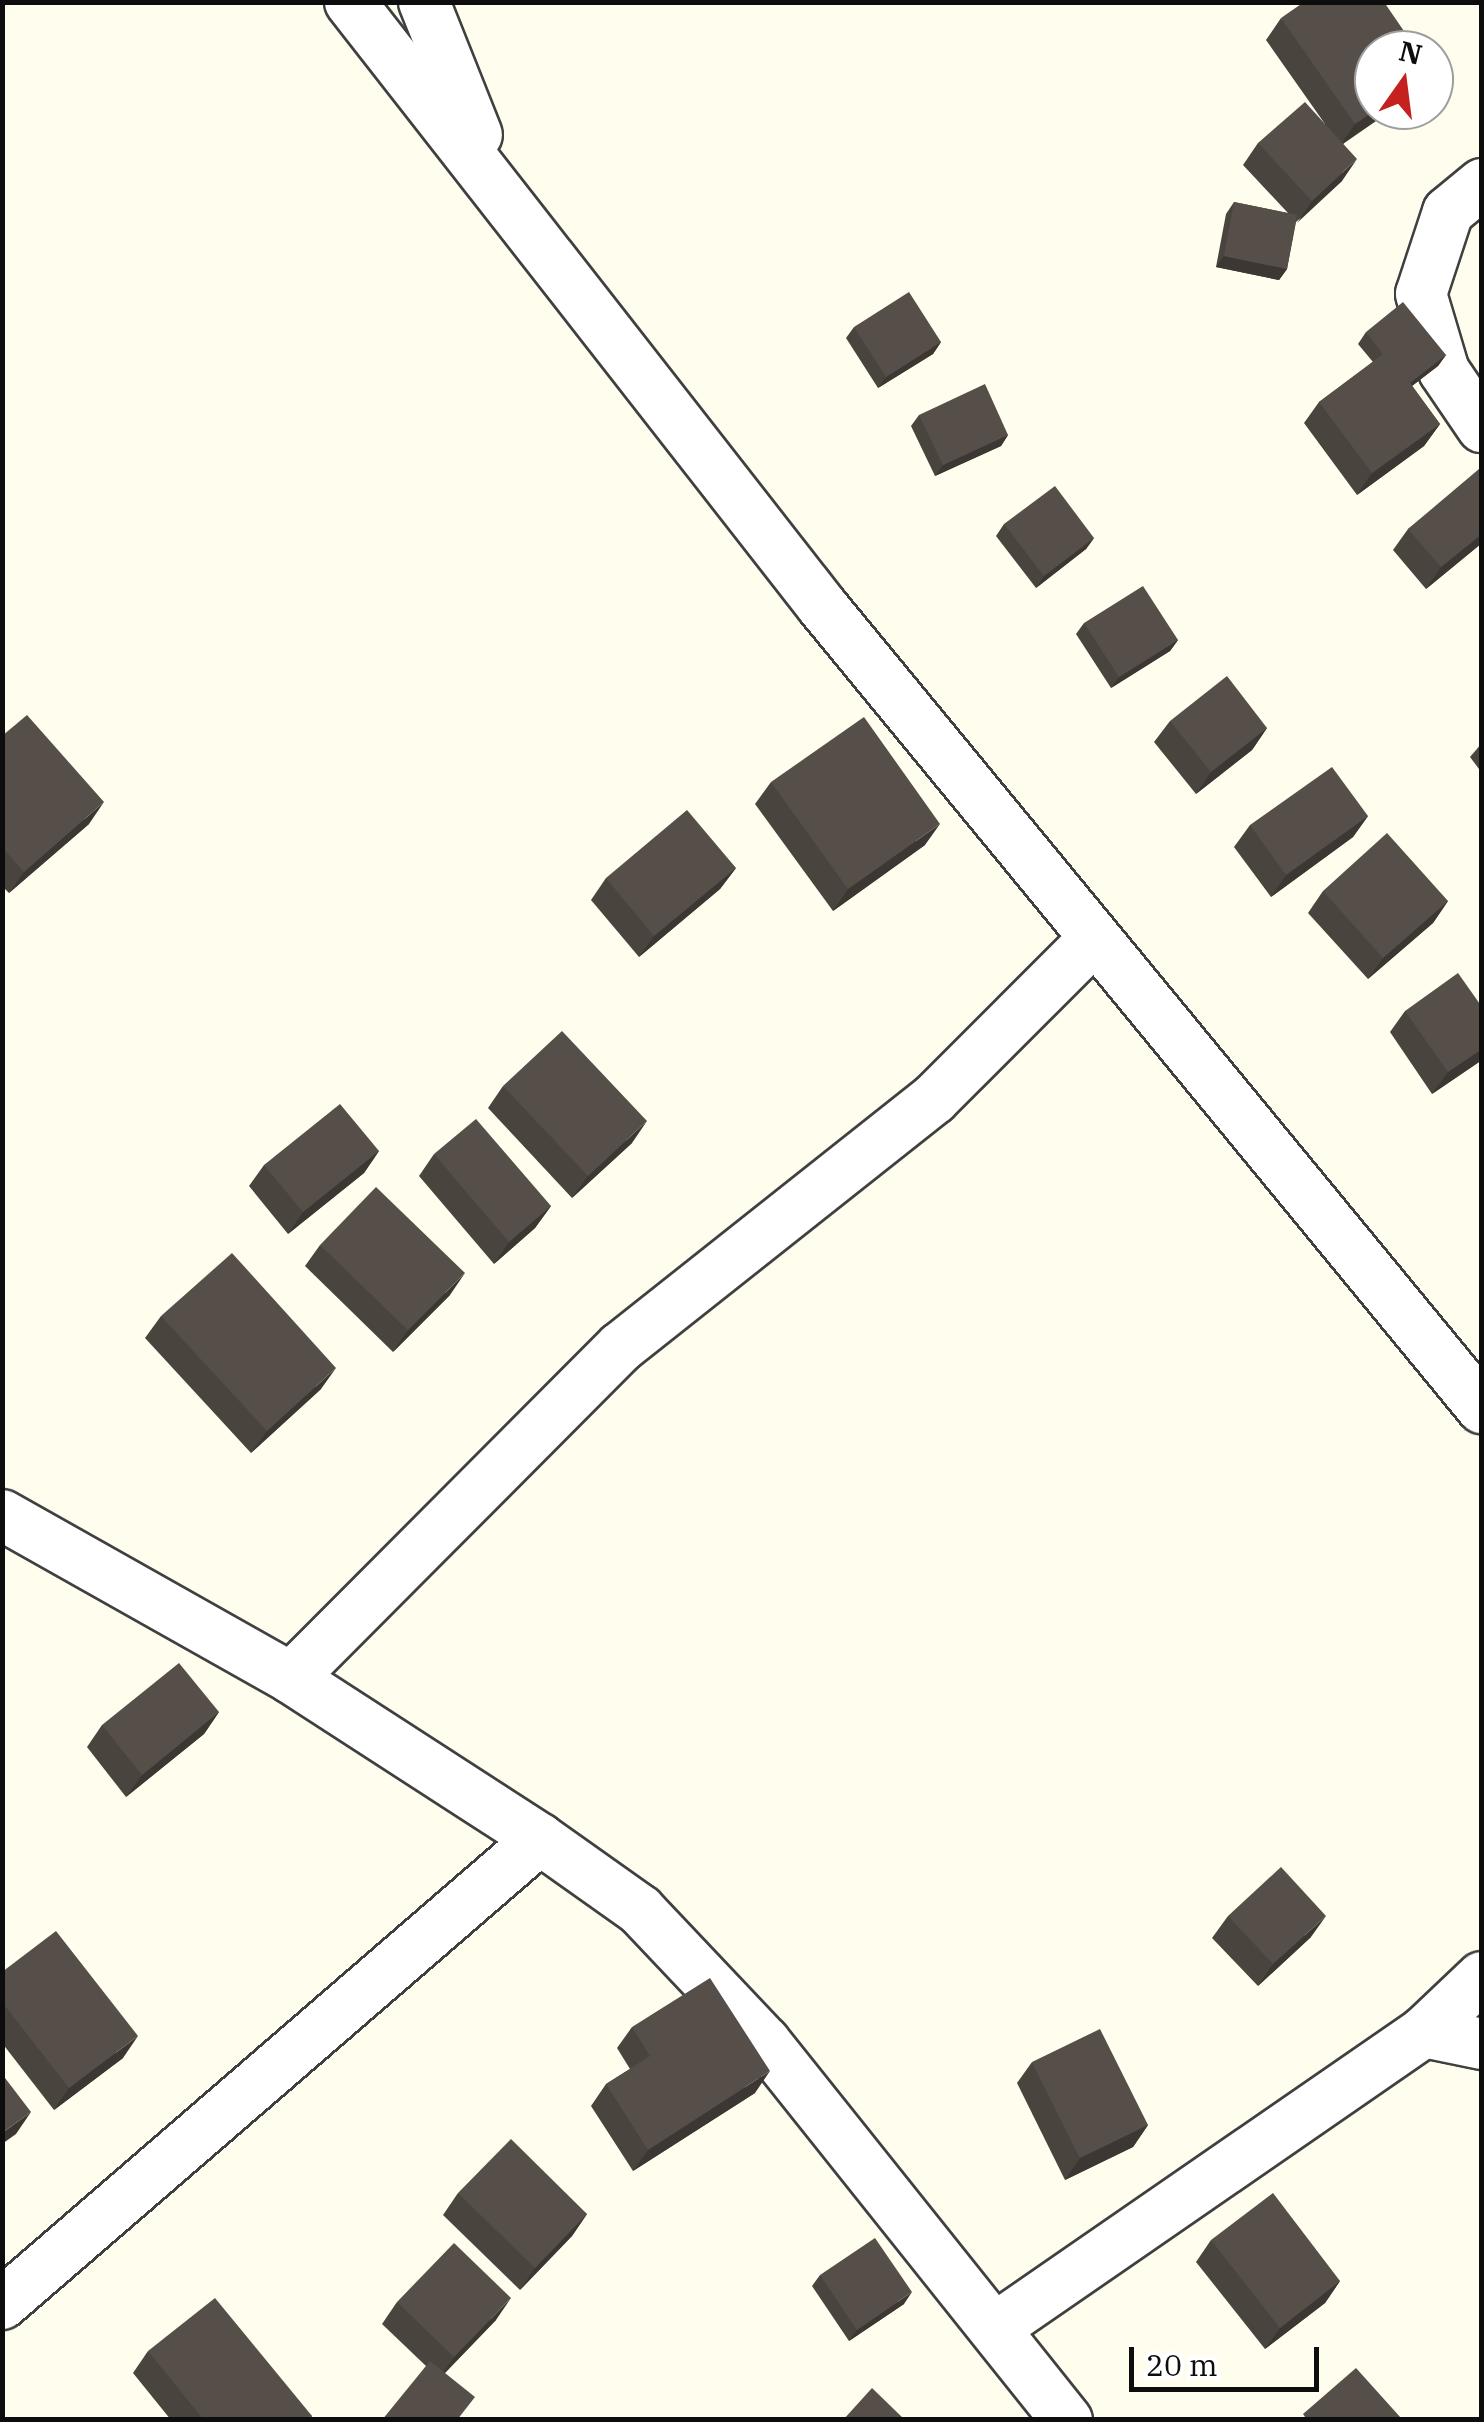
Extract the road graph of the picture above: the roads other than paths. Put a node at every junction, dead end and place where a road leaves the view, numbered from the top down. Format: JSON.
{"nodes":[{"id":1,"x":350,"y":2,"type":"edge"},
{"id":2,"x":424,"y":2,"type":"edge"},
{"id":3,"x":493,"y":177,"type":"junction"},
{"id":4,"x":1482,"y":184,"type":"edge"},
{"id":5,"x":1482,"y":427,"type":"edge"},
{"id":6,"x":1094,"y":939,"type":"junction"},
{"id":7,"x":1482,"y":1408,"type":"edge"},
{"id":8,"x":2,"y":1515,"type":"edge"},
{"id":9,"x":291,"y":1678,"type":"junction"},
{"id":10,"x":540,"y":1839,"type":"junction"},
{"id":11,"x":1482,"y":1976,"type":"edge"},
{"id":12,"x":1424,"y":2032,"type":"junction"},
{"id":13,"x":1482,"y":2044,"type":"edge"},
{"id":14,"x":2,"y":2304,"type":"edge"},
{"id":15,"x":998,"y":2326,"type":"junction"},
{"id":16,"x":1067,"y":2420,"type":"edge"}],
"edges":[{"from":1,"to":3,"type":"street"},
{"from":2,"to":3,"type":"street"},
{"from":3,"to":6,"type":"street"},
{"from":4,"to":5,"type":"street"},
{"from":6,"to":7,"type":"street"},
{"from":6,"to":9,"type":"street"},
{"from":8,"to":9,"type":"street"},
{"from":9,"to":10,"type":"street"},
{"from":10,"to":14,"type":"street"},
{"from":10,"to":15,"type":"street"},
{"from":11,"to":12,"type":"street"},
{"from":12,"to":13,"type":"street"},
{"from":12,"to":15,"type":"street"},
{"from":15,"to":16,"type":"street"}]}
